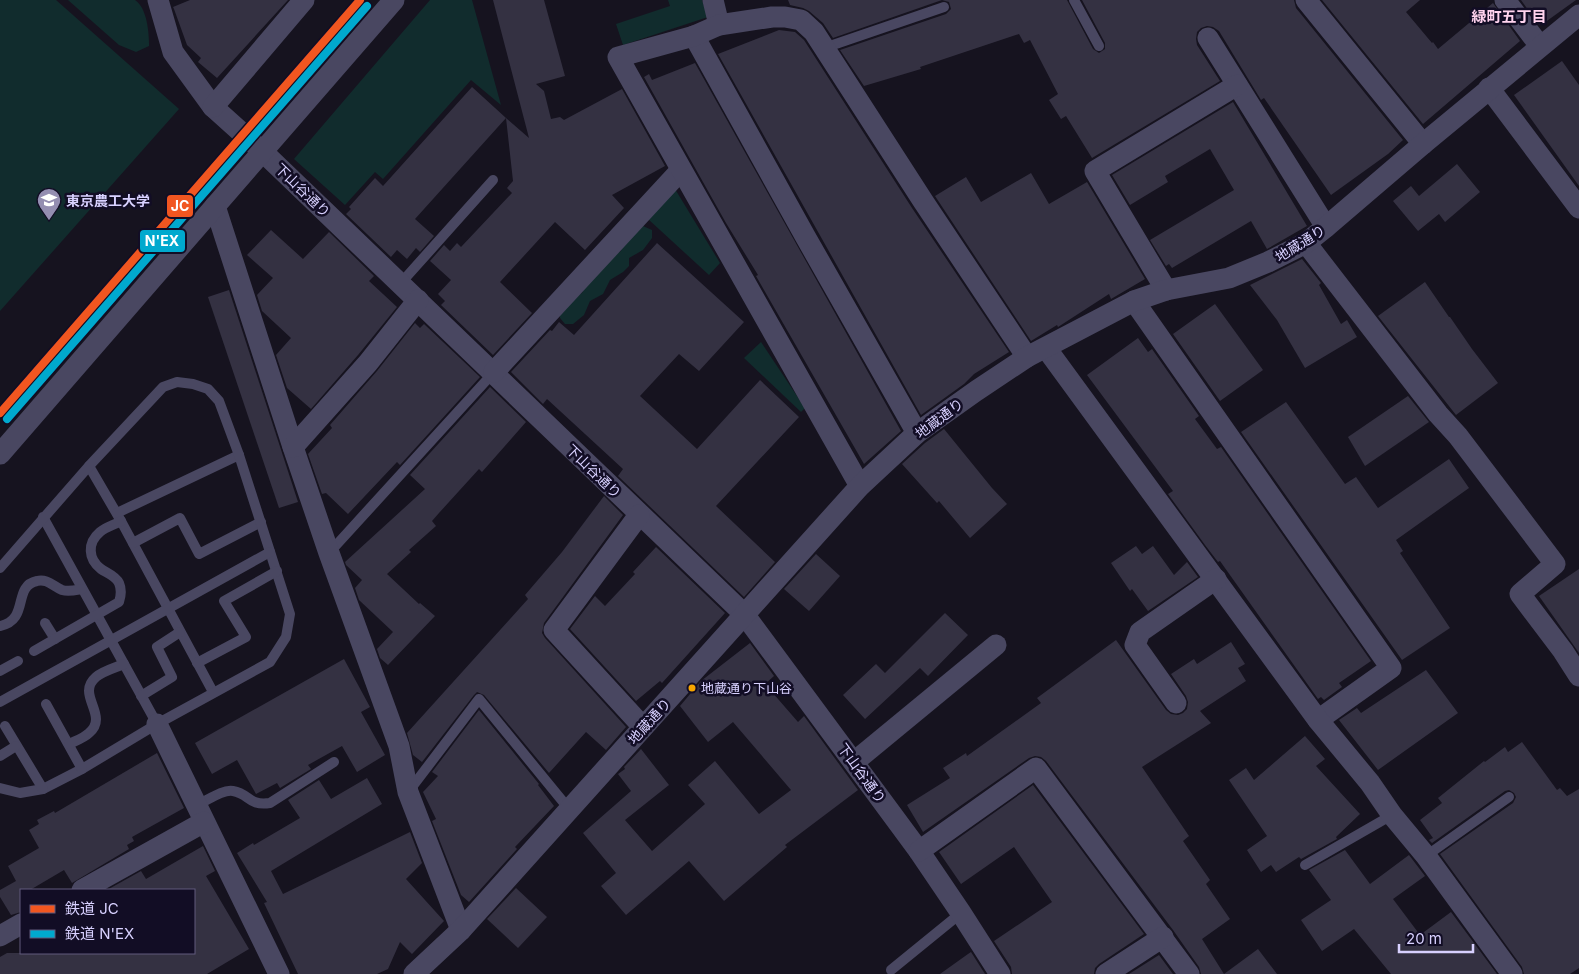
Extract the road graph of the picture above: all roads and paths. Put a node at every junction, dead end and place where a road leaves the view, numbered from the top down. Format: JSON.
{"nodes":[{"id":1,"x":158,"y":0,"type":"edge"},
{"id":2,"x":304,"y":0,"type":"edge"},
{"id":3,"x":394,"y":0,"type":"edge"},
{"id":4,"x":713,"y":0,"type":"edge"},
{"id":5,"x":1074,"y":0,"type":"edge"},
{"id":6,"x":1306,"y":0,"type":"edge"},
{"id":7,"x":1505,"y":0,"type":"edge"},
{"id":8,"x":944,"y":7,"type":"dead end"},
{"id":9,"x":1579,"y":15,"type":"edge"},
{"id":10,"x":719,"y":25,"type":"junction"},
{"id":11,"x":694,"y":36,"type":"junction"},
{"id":12,"x":1208,"y":38,"type":"dead end"},
{"id":13,"x":1099,"y":46,"type":"dead end"},
{"id":14,"x":1540,"y":46,"type":"junction"},
{"id":15,"x":824,"y":48,"type":"junction"},
{"id":16,"x":1237,"y":85,"type":"junction"},
{"id":17,"x":1489,"y":88,"type":"junction"},
{"id":18,"x":213,"y":108,"type":"junction"},
{"id":19,"x":1423,"y":144,"type":"junction"},
{"id":20,"x":264,"y":152,"type":"junction"},
{"id":21,"x":681,"y":170,"type":"junction"},
{"id":22,"x":493,"y":180,"type":"dead end"},
{"id":23,"x":215,"y":206,"type":"junction"},
{"id":24,"x":1579,"y":208,"type":"edge"},
{"id":25,"x":1326,"y":227,"type":"junction"},
{"id":26,"x":1306,"y":243,"type":"junction"},
{"id":27,"x":400,"y":284,"type":"junction"},
{"id":28,"x":1166,"y":290,"type":"junction"},
{"id":29,"x":418,"y":300,"type":"junction"},
{"id":30,"x":1134,"y":301,"type":"junction"},
{"id":31,"x":1046,"y":348,"type":"junction"},
{"id":32,"x":1027,"y":357,"type":"junction"},
{"id":33,"x":494,"y":372,"type":"junction"},
{"id":34,"x":917,"y":433,"type":"junction"},
{"id":35,"x":294,"y":447,"type":"junction"},
{"id":36,"x":0,"y":454,"type":"edge"},
{"id":37,"x":239,"y":455,"type":"junction"},
{"id":38,"x":89,"y":466,"type":"junction"},
{"id":39,"x":860,"y":486,"type":"junction"},
{"id":40,"x":639,"y":515,"type":"junction"},
{"id":41,"x":43,"y":517,"type":"junction"},
{"id":42,"x":119,"y":517,"type":"junction"},
{"id":43,"x":261,"y":522,"type":"junction"},
{"id":44,"x":133,"y":544,"type":"junction"},
{"id":45,"x":270,"y":552,"type":"junction"},
{"id":46,"x":330,"y":553,"type":"junction"},
{"id":47,"x":0,"y":568,"type":"edge"},
{"id":48,"x":277,"y":571,"type":"junction"},
{"id":49,"x":1216,"y":579,"type":"junction"},
{"id":50,"x":82,"y":589,"type":"junction"},
{"id":51,"x":168,"y":608,"type":"junction"},
{"id":52,"x":744,"y":614,"type":"junction"},
{"id":53,"x":97,"y":616,"type":"junction"},
{"id":54,"x":45,"y":623,"type":"dead end"},
{"id":55,"x":0,"y":626,"type":"edge"},
{"id":56,"x":180,"y":632,"type":"junction"},
{"id":57,"x":55,"y":639,"type":"junction"},
{"id":58,"x":111,"y":641,"type":"junction"},
{"id":59,"x":996,"y":646,"type":"dead end"},
{"id":60,"x":34,"y":651,"type":"dead end"},
{"id":61,"x":18,"y":661,"type":"dead end"},
{"id":62,"x":197,"y":663,"type":"junction"},
{"id":63,"x":124,"y":664,"type":"junction"},
{"id":64,"x":0,"y":671,"type":"edge"},
{"id":65,"x":1579,"y":676,"type":"edge"},
{"id":66,"x":213,"y":692,"type":"junction"},
{"id":67,"x":142,"y":696,"type":"junction"},
{"id":68,"x":0,"y":702,"type":"edge"},
{"id":69,"x":1176,"y":703,"type":"dead end"},
{"id":70,"x":46,"y":704,"type":"dead end"},
{"id":71,"x":1318,"y":720,"type":"junction"},
{"id":72,"x":157,"y":724,"type":"junction"},
{"id":73,"x":5,"y":726,"type":"dead end"},
{"id":74,"x":643,"y":728,"type":"junction"},
{"id":75,"x":69,"y":744,"type":"junction"},
{"id":76,"x":16,"y":746,"type":"junction"},
{"id":77,"x":0,"y":756,"type":"edge"},
{"id":78,"x":334,"y":762,"type":"dead end"},
{"id":79,"x":854,"y":762,"type":"junction"},
{"id":80,"x":82,"y":768,"type":"junction"},
{"id":81,"x":0,"y":788,"type":"edge"},
{"id":82,"x":42,"y":789,"type":"junction"},
{"id":83,"x":408,"y":792,"type":"junction"},
{"id":84,"x":1509,"y":797,"type":"dead end"},
{"id":85,"x":569,"y":809,"type":"junction"},
{"id":86,"x":200,"y":814,"type":"junction"},
{"id":87,"x":1392,"y":815,"type":"junction"},
{"id":88,"x":919,"y":852,"type":"junction"},
{"id":89,"x":1426,"y":856,"type":"junction"},
{"id":90,"x":1305,"y":866,"type":"dead end"},
{"id":91,"x":84,"y":889,"type":"edge"},
{"id":92,"x":961,"y":913,"type":"junction"},
{"id":93,"x":20,"y":925,"type":"edge"},
{"id":94,"x":460,"y":930,"type":"junction"},
{"id":95,"x":0,"y":936,"type":"edge"},
{"id":96,"x":1163,"y":937,"type":"junction"},
{"id":97,"x":891,"y":970,"type":"dead end"},
{"id":98,"x":278,"y":974,"type":"edge"},
{"id":99,"x":414,"y":974,"type":"edge"},
{"id":100,"x":1000,"y":974,"type":"edge"},
{"id":101,"x":1106,"y":974,"type":"edge"},
{"id":102,"x":1189,"y":974,"type":"edge"},
{"id":103,"x":1512,"y":974,"type":"edge"}],
"edges":[{"from":1,"to":18,"type":"street","name":"下山谷通り"},
{"from":2,"to":18,"type":"street"},
{"from":3,"to":20,"type":"street"},
{"from":4,"to":10,"type":"street"},
{"from":5,"to":13,"type":"lane"},
{"from":6,"to":19,"type":"street"},
{"from":7,"to":14,"type":"street"},
{"from":8,"to":15,"type":"lane"},
{"from":9,"to":14,"type":"street","name":"地蔵通り"},
{"from":10,"to":11,"type":"street"},
{"from":10,"to":15,"type":"street"},
{"from":11,"to":21,"type":"street"},
{"from":11,"to":34,"type":"street"},
{"from":12,"to":16,"type":"street"},
{"from":14,"to":17,"type":"street","name":"地蔵通り"},
{"from":15,"to":32,"type":"street"},
{"from":16,"to":25,"type":"street"},
{"from":16,"to":28,"type":"street"},
{"from":17,"to":19,"type":"street","name":"地蔵通り"},
{"from":17,"to":24,"type":"street"},
{"from":18,"to":20,"type":"street","name":"下山谷通り"},
{"from":19,"to":25,"type":"street","name":"地蔵通り"},
{"from":20,"to":23,"type":"street"},
{"from":20,"to":27,"type":"street","name":"下山谷通り"},
{"from":21,"to":33,"type":"street"},
{"from":21,"to":39,"type":"street"},
{"from":22,"to":27,"type":"lane"},
{"from":23,"to":35,"type":"street"},
{"from":23,"to":36,"type":"street"},
{"from":25,"to":26,"type":"street","name":"地蔵通り"},
{"from":26,"to":28,"type":"street","name":"地蔵通り"},
{"from":26,"to":65,"type":"street"},
{"from":27,"to":29,"type":"street","name":"下山谷通り"},
{"from":28,"to":30,"type":"street","name":"地蔵通り"},
{"from":29,"to":33,"type":"street","name":"下山谷通り"},
{"from":29,"to":35,"type":"street"},
{"from":30,"to":31,"type":"street","name":"地蔵通り"},
{"from":30,"to":71,"type":"street"},
{"from":31,"to":32,"type":"street","name":"地蔵通り"},
{"from":31,"to":49,"type":"street"},
{"from":32,"to":34,"type":"street","name":"地蔵通り"},
{"from":33,"to":40,"type":"street","name":"下山谷通り"},
{"from":33,"to":46,"type":"lane"},
{"from":34,"to":39,"type":"street","name":"地蔵通り"},
{"from":35,"to":46,"type":"street"},
{"from":37,"to":38,"type":"lane"},
{"from":37,"to":42,"type":"lane"},
{"from":37,"to":43,"type":"lane"},
{"from":38,"to":41,"type":"lane"},
{"from":38,"to":42,"type":"lane"},
{"from":39,"to":52,"type":"street","name":"地蔵通り"},
{"from":40,"to":52,"type":"street","name":"下山谷通り"},
{"from":40,"to":74,"type":"street"},
{"from":41,"to":47,"type":"lane"},
{"from":41,"to":50,"type":"lane"},
{"from":42,"to":44,"type":"lane"},
{"from":42,"to":53,"type":"lane"},
{"from":43,"to":44,"type":"lane"},
{"from":43,"to":45,"type":"lane"},
{"from":44,"to":51,"type":"lane"},
{"from":45,"to":48,"type":"lane"},
{"from":45,"to":51,"type":"lane"},
{"from":46,"to":83,"type":"street"},
{"from":48,"to":62,"type":"lane"},
{"from":48,"to":66,"type":"lane"},
{"from":49,"to":69,"type":"street"},
{"from":49,"to":71,"type":"street"},
{"from":50,"to":53,"type":"lane"},
{"from":50,"to":55,"type":"lane"},
{"from":51,"to":56,"type":"lane"},
{"from":51,"to":58,"type":"lane"},
{"from":52,"to":74,"type":"street","name":"地蔵通り"},
{"from":52,"to":79,"type":"street","name":"下山谷通り"},
{"from":53,"to":57,"type":"lane"},
{"from":53,"to":58,"type":"lane"},
{"from":54,"to":57,"type":"lane"},
{"from":56,"to":62,"type":"lane"},
{"from":56,"to":67,"type":"lane"},
{"from":57,"to":60,"type":"lane"},
{"from":58,"to":63,"type":"lane"},
{"from":58,"to":68,"type":"lane"},
{"from":59,"to":79,"type":"street"},
{"from":61,"to":64,"type":"lane"},
{"from":62,"to":66,"type":"lane"},
{"from":63,"to":67,"type":"lane"},
{"from":63,"to":75,"type":"lane"},
{"from":66,"to":72,"type":"lane"},
{"from":67,"to":72,"type":"lane"},
{"from":70,"to":75,"type":"lane"},
{"from":71,"to":87,"type":"street"},
{"from":72,"to":80,"type":"lane"},
{"from":72,"to":86,"type":"street"},
{"from":73,"to":76,"type":"lane"},
{"from":74,"to":85,"type":"street","name":"地蔵通り"},
{"from":75,"to":80,"type":"lane"},
{"from":76,"to":77,"type":"lane"},
{"from":76,"to":82,"type":"lane"},
{"from":78,"to":86,"type":"lane"},
{"from":79,"to":88,"type":"street","name":"下山谷通り"},
{"from":80,"to":82,"type":"lane"},
{"from":81,"to":82,"type":"lane"},
{"from":83,"to":85,"type":"lane"},
{"from":83,"to":94,"type":"street"},
{"from":84,"to":89,"type":"lane"},
{"from":85,"to":94,"type":"street","name":"地蔵通り"},
{"from":86,"to":91,"type":"street"},
{"from":86,"to":98,"type":"street"},
{"from":87,"to":89,"type":"street"},
{"from":87,"to":90,"type":"lane"},
{"from":88,"to":92,"type":"street","name":"下山谷通り"},
{"from":88,"to":96,"type":"street"},
{"from":89,"to":103,"type":"street"},
{"from":92,"to":97,"type":"lane"},
{"from":92,"to":100,"type":"street","name":"下山谷通り"},
{"from":93,"to":95,"type":"street"},
{"from":94,"to":99,"type":"street","name":"地蔵通り"},
{"from":96,"to":101,"type":"street"},
{"from":96,"to":102,"type":"street"}]}
